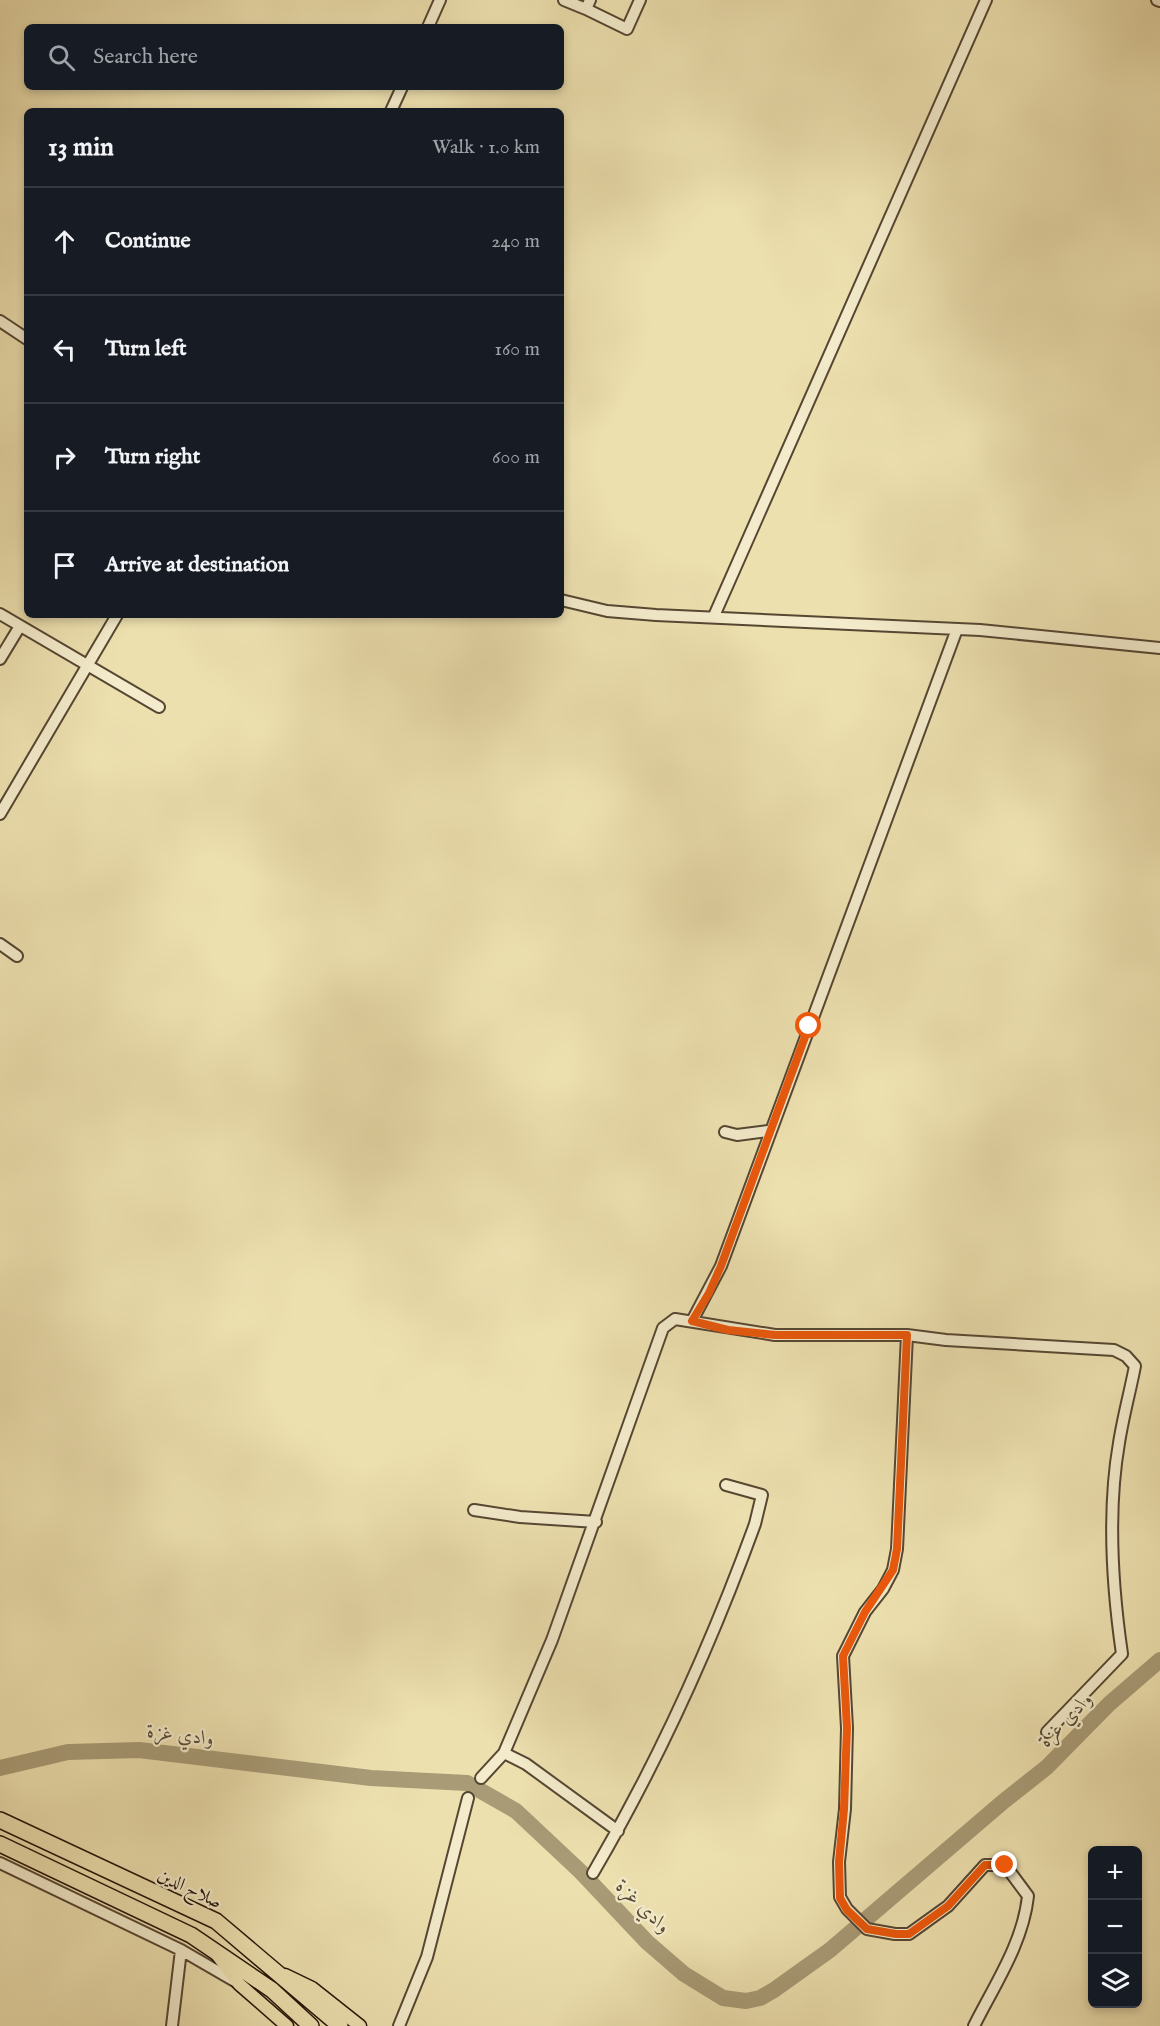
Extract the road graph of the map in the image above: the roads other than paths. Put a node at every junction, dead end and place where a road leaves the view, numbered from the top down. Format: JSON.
{"nodes":[{"id":1,"x":440,"y":0,"type":"edge"},
{"id":2,"x":564,"y":0,"type":"edge"},
{"id":3,"x":640,"y":0,"type":"edge"},
{"id":4,"x":986,"y":0,"type":"edge"},
{"id":5,"x":588,"y":5,"type":"edge"},
{"id":6,"x":429,"y":24,"type":"edge"},
{"id":7,"x":401,"y":90,"type":"edge"},
{"id":8,"x":392,"y":108,"type":"edge"},
{"id":9,"x":0,"y":321,"type":"edge"},
{"id":10,"x":24,"y":337,"type":"edge"},
{"id":11,"x":564,"y":601,"type":"edge"},
{"id":12,"x":0,"y":614,"type":"edge"},
{"id":13,"x":714,"y":616,"type":"junction"},
{"id":14,"x":115,"y":618,"type":"edge"},
{"id":15,"x":20,"y":626,"type":"junction"},
{"id":16,"x":957,"y":629,"type":"junction"},
{"id":17,"x":1160,"y":648,"type":"edge"},
{"id":18,"x":0,"y":659,"type":"edge"},
{"id":19,"x":88,"y":665,"type":"junction"},
{"id":20,"x":159,"y":707,"type":"dead end"},
{"id":21,"x":0,"y":814,"type":"edge"},
{"id":22,"x":0,"y":944,"type":"edge"},
{"id":23,"x":17,"y":956,"type":"dead end"},
{"id":24,"x":768,"y":1131,"type":"junction"},
{"id":25,"x":725,"y":1132,"type":"dead end"},
{"id":26,"x":692,"y":1321,"type":"junction"},
{"id":27,"x":907,"y":1335,"type":"junction"},
{"id":28,"x":726,"y":1485,"type":"dead end"},
{"id":29,"x":474,"y":1510,"type":"dead end"},
{"id":30,"x":596,"y":1522,"type":"junction"},
{"id":31,"x":1047,"y":1732,"type":"dead end"},
{"id":32,"x":504,"y":1753,"type":"junction"},
{"id":33,"x":481,"y":1778,"type":"dead end"},
{"id":34,"x":468,"y":1798,"type":"dead end"},
{"id":35,"x":0,"y":1820,"type":"edge"},
{"id":36,"x":618,"y":1831,"type":"junction"},
{"id":37,"x":4,"y":1846,"type":"edge"},
{"id":38,"x":0,"y":1863,"type":"edge"},
{"id":39,"x":593,"y":1873,"type":"dead end"},
{"id":40,"x":181,"y":1950,"type":"junction"},
{"id":41,"x":214,"y":1950,"type":"junction"},
{"id":42,"x":279,"y":1972,"type":"junction"},
{"id":43,"x":239,"y":1984,"type":"junction"},
{"id":44,"x":172,"y":2026,"type":"edge"},
{"id":45,"x":287,"y":2026,"type":"edge"},
{"id":46,"x":311,"y":2026,"type":"edge"},
{"id":47,"x":340,"y":2026,"type":"edge"},
{"id":48,"x":360,"y":2026,"type":"edge"},
{"id":49,"x":399,"y":2026,"type":"edge"},
{"id":50,"x":974,"y":2026,"type":"edge"}],
"edges":[{"from":1,"to":6,"type":"street"},
{"from":2,"to":5,"type":"street"},
{"from":3,"to":5,"type":"street"},
{"from":4,"to":13,"type":"street"},
{"from":7,"to":8,"type":"street"},
{"from":9,"to":10,"type":"street"},
{"from":11,"to":13,"type":"street"},
{"from":12,"to":15,"type":"street"},
{"from":13,"to":16,"type":"street"},
{"from":14,"to":19,"type":"street"},
{"from":15,"to":18,"type":"street"},
{"from":15,"to":19,"type":"street"},
{"from":16,"to":17,"type":"street"},
{"from":16,"to":24,"type":"street"},
{"from":19,"to":20,"type":"street"},
{"from":19,"to":21,"type":"street"},
{"from":22,"to":23,"type":"street"},
{"from":24,"to":25,"type":"street"},
{"from":24,"to":26,"type":"street"},
{"from":26,"to":27,"type":"street"},
{"from":26,"to":30,"type":"street"},
{"from":27,"to":31,"type":"street"},
{"from":27,"to":50,"type":"street"},
{"from":28,"to":36,"type":"street"},
{"from":29,"to":30,"type":"street"},
{"from":30,"to":32,"type":"street"},
{"from":32,"to":33,"type":"street"},
{"from":32,"to":36,"type":"street"},
{"from":34,"to":49,"type":"street"},
{"from":35,"to":42,"type":"highway","name":"صلاح الدين"},
{"from":36,"to":39,"type":"street"},
{"from":37,"to":41,"type":"highway"},
{"from":38,"to":40,"type":"street"},
{"from":40,"to":43,"type":"street"},
{"from":40,"to":44,"type":"street"},
{"from":41,"to":43,"type":"main road"},
{"from":41,"to":46,"type":"highway"},
{"from":42,"to":47,"type":"highway","name":"صلاح الدين"},
{"from":42,"to":48,"type":"main road"},
{"from":43,"to":45,"type":"main road"}]}
